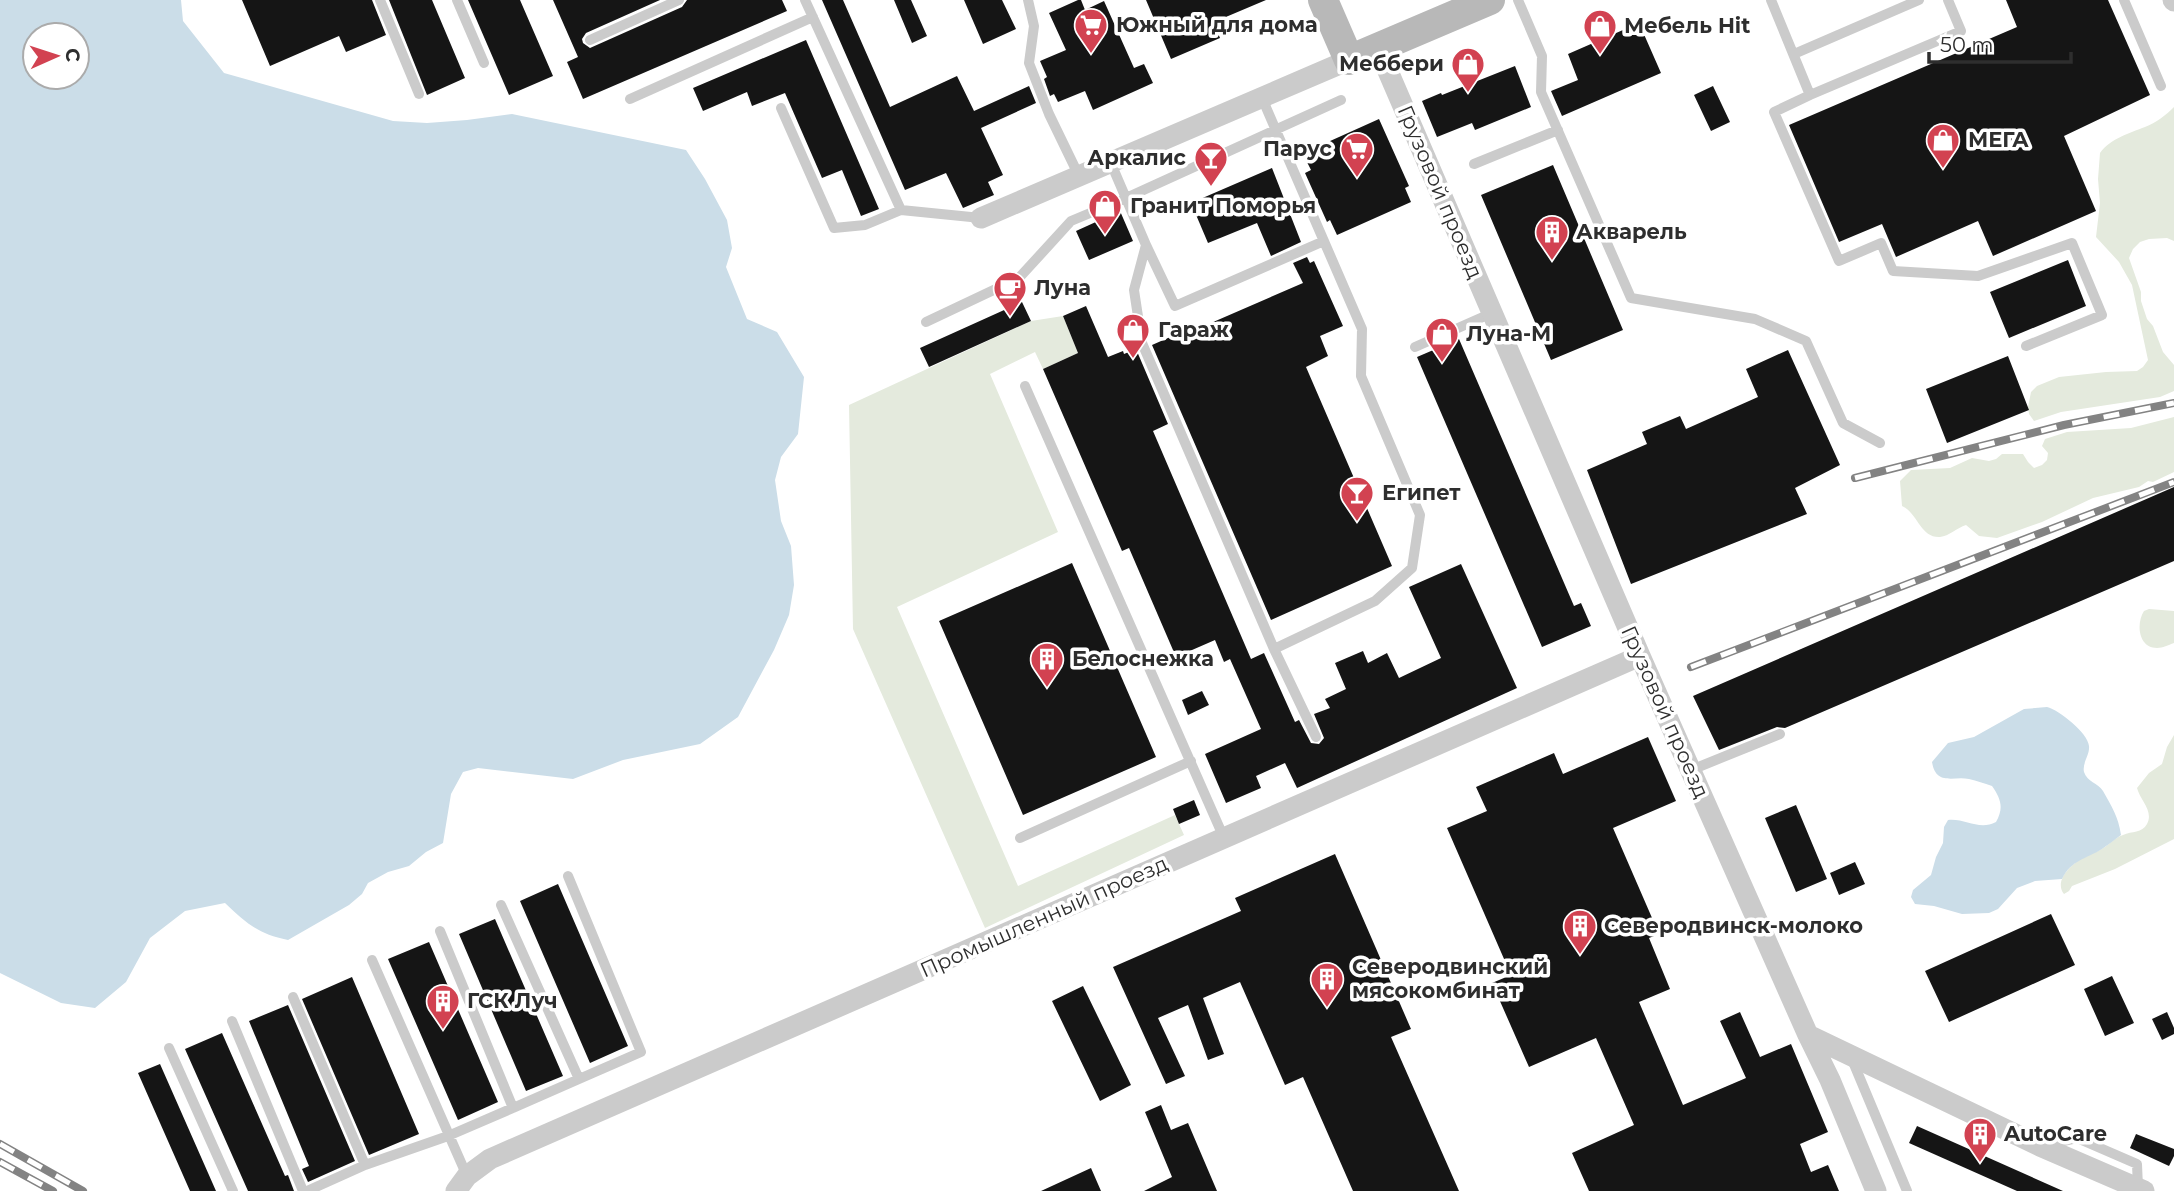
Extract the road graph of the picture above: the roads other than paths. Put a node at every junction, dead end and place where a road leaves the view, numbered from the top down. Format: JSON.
{"nodes":[{"id":1,"x":380,"y":0,"type":"edge"},
{"id":2,"x":457,"y":0,"type":"edge"},
{"id":3,"x":679,"y":0,"type":"edge"},
{"id":4,"x":805,"y":0,"type":"edge"},
{"id":5,"x":1028,"y":0,"type":"edge"},
{"id":6,"x":1323,"y":0,"type":"edge"},
{"id":7,"x":1490,"y":0,"type":"edge"},
{"id":8,"x":1518,"y":0,"type":"edge"},
{"id":9,"x":1771,"y":0,"type":"edge"},
{"id":10,"x":1919,"y":0,"type":"edge"},
{"id":11,"x":1948,"y":0,"type":"edge"},
{"id":12,"x":2124,"y":0,"type":"edge"},
{"id":13,"x":813,"y":17,"type":"junction"},
{"id":14,"x":590,"y":40,"type":"dead end"},
{"id":15,"x":1378,"y":48,"type":"junction"},
{"id":16,"x":1794,"y":54,"type":"junction"},
{"id":17,"x":1349,"y":60,"type":"junction"},
{"id":18,"x":484,"y":63,"type":"dead end"},
{"id":19,"x":2161,"y":86,"type":"dead end"},
{"id":20,"x":419,"y":94,"type":"dead end"},
{"id":21,"x":1810,"y":95,"type":"junction"},
{"id":22,"x":1262,"y":98,"type":"junction"},
{"id":23,"x":630,"y":99,"type":"dead end"},
{"id":24,"x":1340,"y":100,"type":"dead end"},
{"id":25,"x":781,"y":108,"type":"dead end"},
{"id":26,"x":1275,"y":129,"type":"junction"},
{"id":27,"x":1558,"y":130,"type":"junction"},
{"id":28,"x":1110,"y":162,"type":"junction"},
{"id":29,"x":1474,"y":164,"type":"dead end"},
{"id":30,"x":1079,"y":176,"type":"junction"},
{"id":31,"x":1126,"y":198,"type":"junction"},
{"id":32,"x":901,"y":210,"type":"junction"},
{"id":33,"x":981,"y":218,"type":"joint"},
{"id":34,"x":1324,"y":241,"type":"junction"},
{"id":35,"x":1146,"y":245,"type":"junction"},
{"id":36,"x":1492,"y":313,"type":"junction"},
{"id":37,"x":926,"y":322,"type":"dead end"},
{"id":38,"x":2026,"y":346,"type":"dead end"},
{"id":39,"x":1415,"y":347,"type":"dead end"},
{"id":40,"x":1025,"y":386,"type":"dead end"},
{"id":41,"x":1880,"y":443,"type":"dead end"},
{"id":42,"x":1273,"y":649,"type":"junction"},
{"id":43,"x":1640,"y":656,"type":"junction"},
{"id":44,"x":1780,"y":734,"type":"dead end"},
{"id":45,"x":1316,"y":737,"type":"dead end"},
{"id":46,"x":1191,"y":761,"type":"junction"},
{"id":47,"x":1691,"y":770,"type":"junction"},
{"id":48,"x":1020,"y":838,"type":"dead end"},
{"id":49,"x":1224,"y":838,"type":"junction"},
{"id":50,"x":568,"y":876,"type":"dead end"},
{"id":51,"x":501,"y":905,"type":"dead end"},
{"id":52,"x":440,"y":931,"type":"dead end"},
{"id":53,"x":372,"y":960,"type":"dead end"},
{"id":54,"x":293,"y":997,"type":"dead end"},
{"id":55,"x":232,"y":1021,"type":"dead end"},
{"id":56,"x":1808,"y":1035,"type":"junction"},
{"id":57,"x":169,"y":1048,"type":"dead end"},
{"id":58,"x":1850,"y":1055,"type":"junction"},
{"id":59,"x":579,"y":1079,"type":"junction"},
{"id":60,"x":513,"y":1108,"type":"junction"},
{"id":61,"x":448,"y":1136,"type":"junction"},
{"id":62,"x":365,"y":1165,"type":"junction"},
{"id":63,"x":461,"y":1184,"type":"edge"},
{"id":64,"x":2141,"y":1190,"type":"edge"},
{"id":65,"x":233,"y":1191,"type":"edge"},
{"id":66,"x":305,"y":1191,"type":"edge"},
{"id":67,"x":1876,"y":1191,"type":"edge"},
{"id":68,"x":1907,"y":1191,"type":"edge"}],
"edges":[{"from":1,"to":20,"type":"lane"},
{"from":2,"to":18,"type":"lane"},
{"from":3,"to":14,"type":"lane"},
{"from":4,"to":13,"type":"lane"},
{"from":5,"to":30,"type":"lane"},
{"from":6,"to":17,"type":"main road"},
{"from":7,"to":15,"type":"main road"},
{"from":8,"to":27,"type":"lane"},
{"from":9,"to":16,"type":"lane"},
{"from":10,"to":16,"type":"lane"},
{"from":11,"to":21,"type":"lane"},
{"from":12,"to":19,"type":"lane"},
{"from":13,"to":23,"type":"lane"},
{"from":13,"to":32,"type":"lane"},
{"from":15,"to":17,"type":"main road"},
{"from":15,"to":36,"type":"street","name":"Грузовой проезд"},
{"from":16,"to":21,"type":"lane"},
{"from":17,"to":22,"type":"street"},
{"from":21,"to":38,"type":"lane"},
{"from":22,"to":26,"type":"lane"},
{"from":22,"to":28,"type":"street"},
{"from":24,"to":26,"type":"lane"},
{"from":25,"to":32,"type":"lane"},
{"from":26,"to":31,"type":"lane"},
{"from":26,"to":34,"type":"lane"},
{"from":27,"to":29,"type":"lane"},
{"from":27,"to":41,"type":"lane"},
{"from":28,"to":30,"type":"street"},
{"from":28,"to":31,"type":"lane"},
{"from":30,"to":33,"type":"street"},
{"from":31,"to":35,"type":"lane"},
{"from":31,"to":37,"type":"lane"},
{"from":32,"to":33,"type":"lane"},
{"from":34,"to":35,"type":"lane"},
{"from":34,"to":42,"type":"lane"},
{"from":35,"to":42,"type":"lane"},
{"from":36,"to":39,"type":"lane"},
{"from":36,"to":43,"type":"street","name":"Грузовой проезд"},
{"from":40,"to":46,"type":"lane"},
{"from":42,"to":45,"type":"lane"},
{"from":43,"to":47,"type":"street","name":"Грузовой проезд"},
{"from":43,"to":49,"type":"street","name":"Промышленный проезд"},
{"from":44,"to":47,"type":"lane"},
{"from":46,"to":48,"type":"lane"},
{"from":46,"to":49,"type":"lane"},
{"from":47,"to":56,"type":"street","name":"Грузовой проезд"},
{"from":49,"to":63,"type":"street","name":"Промышленный проезд"},
{"from":50,"to":59,"type":"lane"},
{"from":51,"to":59,"type":"lane"},
{"from":52,"to":60,"type":"lane"},
{"from":53,"to":61,"type":"lane"},
{"from":54,"to":62,"type":"lane"},
{"from":55,"to":66,"type":"lane"},
{"from":56,"to":58,"type":"street"},
{"from":56,"to":67,"type":"street","name":"Грузовой проезд"},
{"from":57,"to":65,"type":"lane"},
{"from":58,"to":64,"type":"street"},
{"from":58,"to":68,"type":"lane"},
{"from":59,"to":60,"type":"lane"},
{"from":60,"to":61,"type":"lane"},
{"from":61,"to":62,"type":"lane"},
{"from":61,"to":63,"type":"lane"},
{"from":62,"to":66,"type":"lane"}]}
